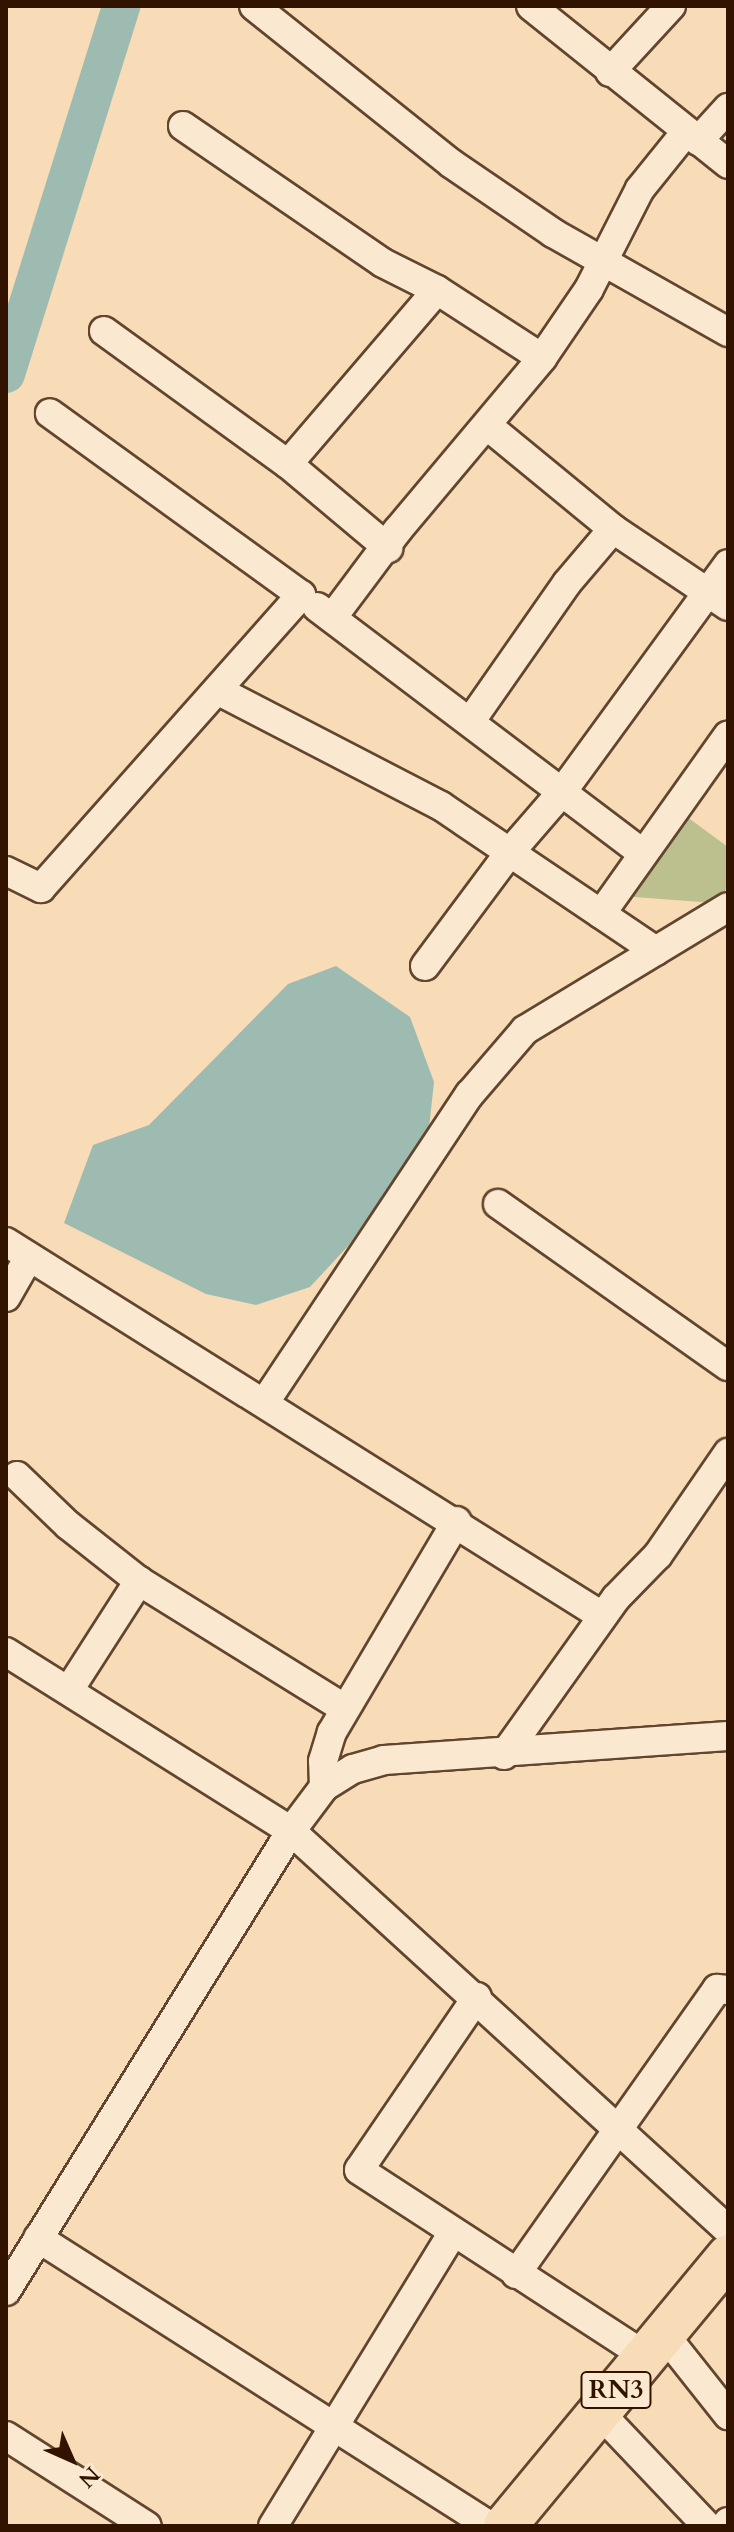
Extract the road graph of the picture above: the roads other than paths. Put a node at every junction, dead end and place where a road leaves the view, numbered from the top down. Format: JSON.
{"nodes":[{"id":1,"x":254,"y":6,"type":"edge"},
{"id":2,"x":531,"y":6,"type":"edge"},
{"id":3,"x":671,"y":6,"type":"edge"},
{"id":4,"x":610,"y":72,"type":"junction"},
{"id":5,"x":728,"y":108,"type":"edge"},
{"id":6,"x":183,"y":126,"type":"dead end"},
{"id":7,"x":692,"y":137,"type":"junction"},
{"id":8,"x":728,"y":164,"type":"edge"},
{"id":9,"x":603,"y":260,"type":"junction"},
{"id":10,"x":437,"y":290,"type":"junction"},
{"id":11,"x":104,"y":331,"type":"dead end"},
{"id":12,"x":728,"y":332,"type":"edge"},
{"id":13,"x":542,"y":358,"type":"junction"},
{"id":14,"x":50,"y":413,"type":"dead end"},
{"id":15,"x":489,"y":427,"type":"junction"},
{"id":16,"x":288,"y":464,"type":"junction"},
{"id":17,"x":613,"y":529,"type":"junction"},
{"id":18,"x":388,"y":548,"type":"junction"},
{"id":19,"x":728,"y":564,"type":"edge"},
{"id":20,"x":301,"y":595,"type":"junction"},
{"id":21,"x":718,"y":599,"type":"edge"},
{"id":22,"x":332,"y":618,"type":"junction"},
{"id":23,"x":219,"y":691,"type":"junction"},
{"id":24,"x":470,"y":722,"type":"junction"},
{"id":25,"x":728,"y":735,"type":"edge"},
{"id":26,"x":562,"y":792,"type":"junction"},
{"id":27,"x":510,"y":852,"type":"junction"},
{"id":28,"x":641,"y":852,"type":"junction"},
{"id":29,"x":6,"y":871,"type":"edge"},
{"id":30,"x":728,"y":907,"type":"edge"},
{"id":31,"x":601,"y":914,"type":"junction"},
{"id":32,"x":656,"y":951,"type":"junction"},
{"id":33,"x":425,"y":966,"type":"dead end"},
{"id":34,"x":498,"y":1204,"type":"dead end"},
{"id":35,"x":18,"y":1250,"type":"edge"},
{"id":36,"x":6,"y":1297,"type":"edge"},
{"id":37,"x":728,"y":1366,"type":"edge"},
{"id":38,"x":265,"y":1402,"type":"junction"},
{"id":39,"x":728,"y":1453,"type":"edge"},
{"id":40,"x":17,"y":1476,"type":"dead end"},
{"id":41,"x":457,"y":1521,"type":"junction"},
{"id":42,"x":139,"y":1581,"type":"junction"},
{"id":43,"x":602,"y":1616,"type":"junction"},
{"id":44,"x":6,"y":1652,"type":"edge"},
{"id":45,"x":69,"y":1690,"type":"junction"},
{"id":46,"x":344,"y":1708,"type":"junction"},
{"id":47,"x":728,"y":1736,"type":"edge"},
{"id":48,"x":504,"y":1755,"type":"junction"},
{"id":49,"x":324,"y":1787,"type":"junction"},
{"id":50,"x":291,"y":1831,"type":"junction"},
{"id":51,"x":728,"y":1990,"type":"edge"},
{"id":52,"x":477,"y":1997,"type":"junction"},
{"id":53,"x":617,"y":2127,"type":"junction"},
{"id":54,"x":728,"y":2230,"type":"edge"},
{"id":55,"x":453,"y":2232,"type":"junction"},
{"id":56,"x":38,"y":2238,"type":"junction"},
{"id":57,"x":724,"y":2271,"type":"edge"},
{"id":58,"x":516,"y":2274,"type":"junction"},
{"id":59,"x":6,"y":2291,"type":"edge"},
{"id":60,"x":654,"y":2344,"type":"junction"},
{"id":61,"x":598,"y":2411,"type":"junction"},
{"id":62,"x":728,"y":2415,"type":"edge"},
{"id":63,"x":336,"y":2424,"type":"junction"},
{"id":64,"x":6,"y":2436,"type":"edge"},
{"id":65,"x":118,"y":2518,"type":"edge"},
{"id":66,"x":147,"y":2526,"type":"edge"},
{"id":67,"x":273,"y":2526,"type":"edge"},
{"id":68,"x":490,"y":2526,"type":"edge"},
{"id":69,"x":505,"y":2526,"type":"edge"},
{"id":70,"x":707,"y":2526,"type":"edge"}],
"edges":[{"from":1,"to":9,"type":"street"},
{"from":2,"to":4,"type":"street"},
{"from":3,"to":4,"type":"street"},
{"from":4,"to":7,"type":"street"},
{"from":5,"to":7,"type":"street"},
{"from":6,"to":10,"type":"street"},
{"from":7,"to":8,"type":"street"},
{"from":7,"to":9,"type":"street"},
{"from":9,"to":12,"type":"street"},
{"from":9,"to":13,"type":"street"},
{"from":10,"to":13,"type":"street"},
{"from":10,"to":16,"type":"street"},
{"from":11,"to":16,"type":"street"},
{"from":13,"to":15,"type":"street"},
{"from":14,"to":20,"type":"street"},
{"from":15,"to":17,"type":"street"},
{"from":15,"to":18,"type":"street"},
{"from":16,"to":18,"type":"street"},
{"from":17,"to":21,"type":"street"},
{"from":17,"to":24,"type":"street"},
{"from":18,"to":22,"type":"street"},
{"from":19,"to":21,"type":"street"},
{"from":20,"to":22,"type":"street"},
{"from":20,"to":23,"type":"street"},
{"from":21,"to":26,"type":"street"},
{"from":22,"to":24,"type":"street"},
{"from":23,"to":27,"type":"street"},
{"from":23,"to":29,"type":"street"},
{"from":24,"to":26,"type":"street"},
{"from":25,"to":28,"type":"street"},
{"from":26,"to":27,"type":"street"},
{"from":26,"to":28,"type":"street"},
{"from":27,"to":31,"type":"street"},
{"from":27,"to":33,"type":"street"},
{"from":28,"to":31,"type":"street"},
{"from":30,"to":32,"type":"street"},
{"from":31,"to":32,"type":"street"},
{"from":32,"to":38,"type":"street"},
{"from":34,"to":37,"type":"street"},
{"from":35,"to":36,"type":"street"},
{"from":35,"to":38,"type":"street"},
{"from":38,"to":41,"type":"street"},
{"from":39,"to":43,"type":"street"},
{"from":40,"to":42,"type":"street"},
{"from":41,"to":43,"type":"street"},
{"from":41,"to":46,"type":"street"},
{"from":42,"to":45,"type":"street"},
{"from":42,"to":46,"type":"street"},
{"from":43,"to":48,"type":"street"},
{"from":44,"to":45,"type":"street"},
{"from":45,"to":50,"type":"street"},
{"from":46,"to":49,"type":"street"},
{"from":47,"to":48,"type":"street"},
{"from":48,"to":49,"type":"street"},
{"from":49,"to":50,"type":"street"},
{"from":50,"to":52,"type":"street"},
{"from":50,"to":56,"type":"street"},
{"from":51,"to":53,"type":"street"},
{"from":52,"to":53,"type":"street"},
{"from":52,"to":55,"type":"street"},
{"from":53,"to":54,"type":"street"},
{"from":53,"to":58,"type":"street"},
{"from":55,"to":58,"type":"street"},
{"from":55,"to":63,"type":"street"},
{"from":56,"to":59,"type":"street"},
{"from":56,"to":63,"type":"street"},
{"from":57,"to":60,"type":"highway","number":"RN3"},
{"from":58,"to":60,"type":"street"},
{"from":60,"to":61,"type":"highway","number":"RN3"},
{"from":60,"to":62,"type":"street"},
{"from":61,"to":69,"type":"highway","number":"RN3"},
{"from":61,"to":70,"type":"street"},
{"from":63,"to":67,"type":"street"},
{"from":63,"to":68,"type":"street"},
{"from":64,"to":65,"type":"street"},
{"from":65,"to":66,"type":"street"}]}
